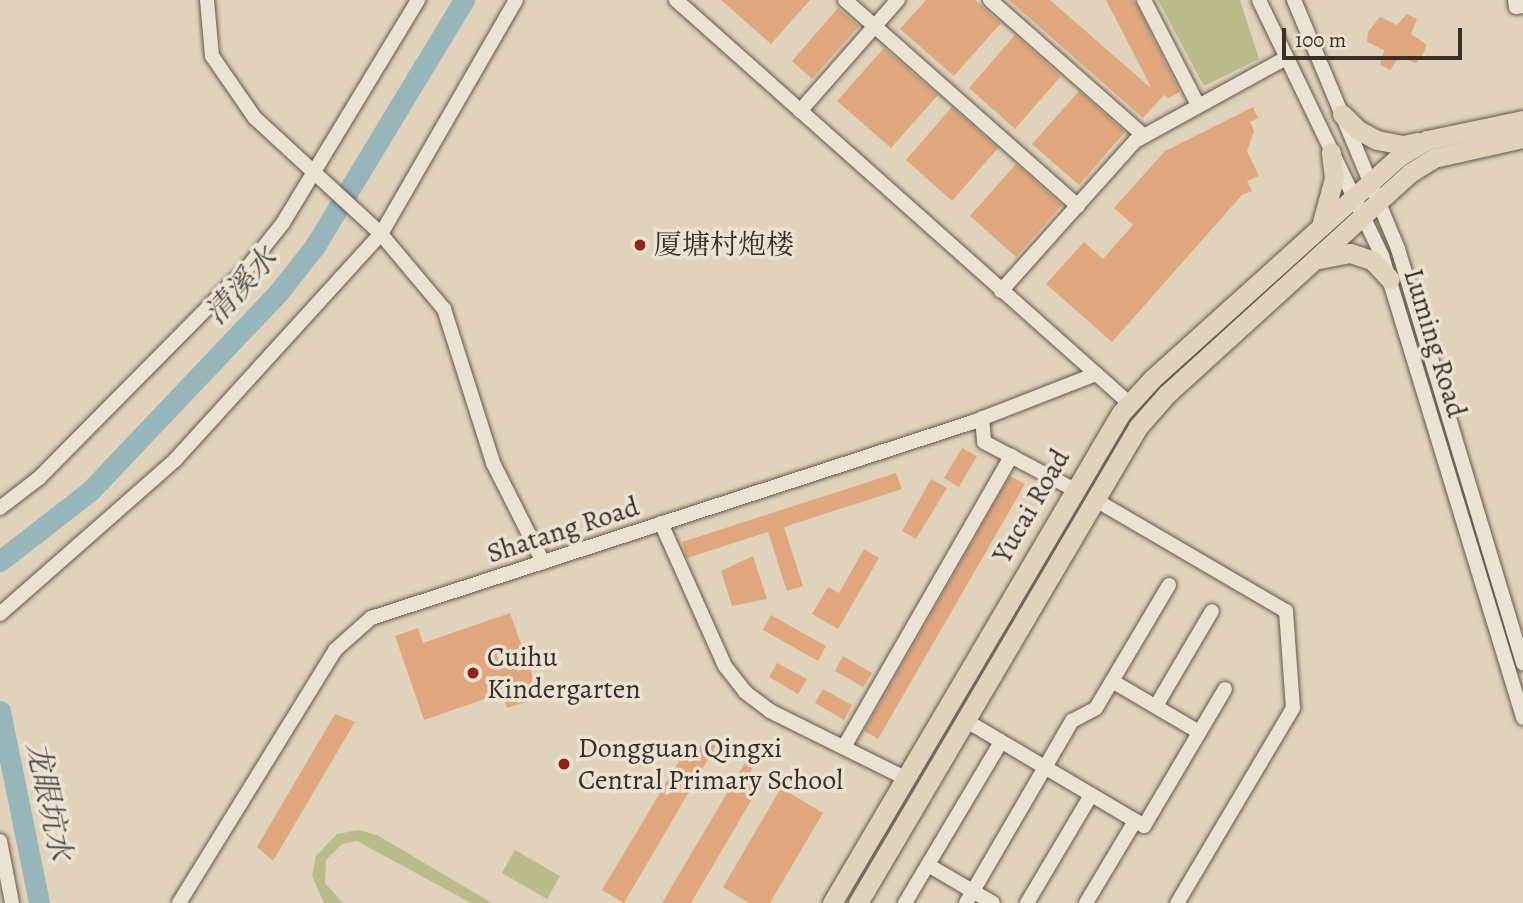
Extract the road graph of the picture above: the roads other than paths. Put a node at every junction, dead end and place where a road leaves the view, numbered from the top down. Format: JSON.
{"nodes":[{"id":1,"x":207,"y":0,"type":"edge"},
{"id":2,"x":418,"y":0,"type":"edge"},
{"id":3,"x":516,"y":0,"type":"edge"},
{"id":4,"x":676,"y":0,"type":"edge"},
{"id":5,"x":845,"y":0,"type":"edge"},
{"id":6,"x":898,"y":0,"type":"edge"},
{"id":7,"x":990,"y":0,"type":"edge"},
{"id":8,"x":1144,"y":0,"type":"edge"},
{"id":9,"x":1259,"y":0,"type":"edge"},
{"id":10,"x":1294,"y":0,"type":"edge"},
{"id":11,"x":1515,"y":0,"type":"edge"},
{"id":12,"x":1523,"y":6,"type":"edge"},
{"id":13,"x":875,"y":26,"type":"junction"},
{"id":14,"x":1284,"y":59,"type":"junction"},
{"id":15,"x":1197,"y":103,"type":"junction"},
{"id":16,"x":800,"y":111,"type":"junction"},
{"id":17,"x":1342,"y":114,"type":"junction"},
{"id":18,"x":1523,"y":120,"type":"edge"},
{"id":19,"x":1143,"y":135,"type":"junction"},
{"id":20,"x":1523,"y":138,"type":"edge"},
{"id":21,"x":1427,"y":140,"type":"junction"},
{"id":22,"x":1331,"y":152,"type":"junction"},
{"id":23,"x":312,"y":175,"type":"junction"},
{"id":24,"x":1371,"y":183,"type":"junction"},
{"id":25,"x":1354,"y":198,"type":"junction"},
{"id":26,"x":1378,"y":202,"type":"junction"},
{"id":27,"x":1078,"y":205,"type":"junction"},
{"id":28,"x":1363,"y":216,"type":"junction"},
{"id":29,"x":1320,"y":229,"type":"junction"},
{"id":30,"x":381,"y":234,"type":"junction"},
{"id":31,"x":1315,"y":261,"type":"junction"},
{"id":32,"x":1390,"y":279,"type":"junction"},
{"id":33,"x":1001,"y":291,"type":"junction"},
{"id":34,"x":1096,"y":374,"type":"junction"},
{"id":35,"x":1130,"y":404,"type":"junction"},
{"id":36,"x":982,"y":418,"type":"junction"},
{"id":37,"x":1011,"y":457,"type":"junction"},
{"id":38,"x":1073,"y":489,"type":"junction"},
{"id":39,"x":1094,"y":499,"type":"junction"},
{"id":40,"x":0,"y":508,"type":"edge"},
{"id":41,"x":661,"y":523,"type":"junction"},
{"id":42,"x":542,"y":562,"type":"junction"},
{"id":43,"x":1169,"y":585,"type":"dead end"},
{"id":44,"x":1212,"y":611,"type":"dead end"},
{"id":45,"x":0,"y":614,"type":"edge"},
{"id":46,"x":1523,"y":664,"type":"edge"},
{"id":47,"x":1112,"y":681,"type":"junction"},
{"id":48,"x":1225,"y":689,"type":"dead end"},
{"id":49,"x":1520,"y":698,"type":"edge"},
{"id":50,"x":1156,"y":706,"type":"junction"},
{"id":51,"x":1523,"y":718,"type":"edge"},
{"id":52,"x":965,"y":720,"type":"junction"},
{"id":53,"x":1199,"y":732,"type":"junction"},
{"id":54,"x":1000,"y":741,"type":"junction"},
{"id":55,"x":844,"y":747,"type":"junction"},
{"id":56,"x":1046,"y":768,"type":"junction"},
{"id":57,"x":905,"y":778,"type":"junction"},
{"id":58,"x":1091,"y":795,"type":"junction"},
{"id":59,"x":1135,"y":821,"type":"junction"},
{"id":60,"x":0,"y":841,"type":"edge"},
{"id":61,"x":928,"y":865,"type":"junction"},
{"id":62,"x":969,"y":897,"type":"edge"},
{"id":63,"x":12,"y":903,"type":"edge"},
{"id":64,"x":179,"y":903,"type":"edge"},
{"id":65,"x":832,"y":903,"type":"edge"},
{"id":66,"x":858,"y":903,"type":"edge"},
{"id":67,"x":905,"y":903,"type":"edge"},
{"id":68,"x":993,"y":903,"type":"edge"},
{"id":69,"x":1027,"y":903,"type":"edge"},
{"id":70,"x":1086,"y":903,"type":"edge"},
{"id":71,"x":1177,"y":903,"type":"edge"}],
"edges":[{"from":1,"to":23,"type":"street"},
{"from":2,"to":23,"type":"street"},
{"from":3,"to":30,"type":"street"},
{"from":4,"to":16,"type":"street"},
{"from":5,"to":13,"type":"street"},
{"from":6,"to":13,"type":"street"},
{"from":7,"to":19,"type":"street"},
{"from":8,"to":15,"type":"street"},
{"from":9,"to":14,"type":"street","name":"Luming Road"},
{"from":10,"to":17,"type":"street","name":"Luming Road"},
{"from":11,"to":12,"type":"street"},
{"from":13,"to":16,"type":"street"},
{"from":13,"to":27,"type":"street"},
{"from":14,"to":15,"type":"street"},
{"from":14,"to":22,"type":"street","name":"Luming Road"},
{"from":15,"to":19,"type":"street"},
{"from":16,"to":33,"type":"street"},
{"from":17,"to":21,"type":"main road"},
{"from":17,"to":24,"type":"street","name":"Luming Road"},
{"from":18,"to":21,"type":"main road"},
{"from":19,"to":27,"type":"street"},
{"from":20,"to":26,"type":"main road","name":"Yucai Road"},
{"from":21,"to":24,"type":"main road","name":"Yucai Road"},
{"from":22,"to":25,"type":"street","name":"Luming Road"},
{"from":22,"to":29,"type":"main road"},
{"from":23,"to":30,"type":"street"},
{"from":23,"to":40,"type":"street"},
{"from":24,"to":25,"type":"main road","name":"Yucai Road"},
{"from":24,"to":26,"type":"street","name":"Luming Road"},
{"from":25,"to":28,"type":"street","name":"Luming Road"},
{"from":25,"to":29,"type":"main road","name":"Yucai Road"},
{"from":26,"to":28,"type":"main road","name":"Yucai Road"},
{"from":26,"to":46,"type":"street","name":"Luming Road"},
{"from":27,"to":33,"type":"street"},
{"from":28,"to":31,"type":"main road","name":"Yucai Road"},
{"from":28,"to":32,"type":"street","name":"Luming Road"},
{"from":29,"to":35,"type":"main road","name":"Yucai Road"},
{"from":30,"to":42,"type":"street"},
{"from":30,"to":45,"type":"street"},
{"from":31,"to":32,"type":"main road"},
{"from":31,"to":39,"type":"main road","name":"Yucai Road"},
{"from":32,"to":49,"type":"street","name":"Luming Road"},
{"from":33,"to":34,"type":"street"},
{"from":34,"to":35,"type":"street"},
{"from":34,"to":36,"type":"street","name":"Shatang Road"},
{"from":35,"to":38,"type":"main road","name":"Yucai Road"},
{"from":36,"to":37,"type":"street"},
{"from":36,"to":41,"type":"street","name":"Shatang Road"},
{"from":37,"to":38,"type":"street"},
{"from":37,"to":55,"type":"street"},
{"from":38,"to":57,"type":"main road","name":"Yucai Road"},
{"from":39,"to":52,"type":"main road","name":"Yucai Road"},
{"from":39,"to":71,"type":"street"},
{"from":41,"to":42,"type":"street","name":"Shatang Road"},
{"from":41,"to":55,"type":"street"},
{"from":42,"to":64,"type":"street","name":"Shatang Road"},
{"from":43,"to":47,"type":"street"},
{"from":44,"to":50,"type":"street"},
{"from":47,"to":50,"type":"street"},
{"from":47,"to":56,"type":"street"},
{"from":48,"to":53,"type":"street"},
{"from":49,"to":51,"type":"street","name":"Luming Road"},
{"from":50,"to":53,"type":"street"},
{"from":52,"to":54,"type":"street"},
{"from":52,"to":66,"type":"main road","name":"Yucai Road"},
{"from":53,"to":59,"type":"street"},
{"from":54,"to":56,"type":"street"},
{"from":54,"to":61,"type":"street"},
{"from":55,"to":57,"type":"street"},
{"from":56,"to":58,"type":"street"},
{"from":56,"to":62,"type":"street"},
{"from":57,"to":65,"type":"main road","name":"Yucai Road"},
{"from":58,"to":59,"type":"street"},
{"from":58,"to":69,"type":"street"},
{"from":59,"to":70,"type":"street"},
{"from":60,"to":63,"type":"street"},
{"from":61,"to":62,"type":"street"},
{"from":61,"to":67,"type":"street"},
{"from":62,"to":68,"type":"street"}]}
